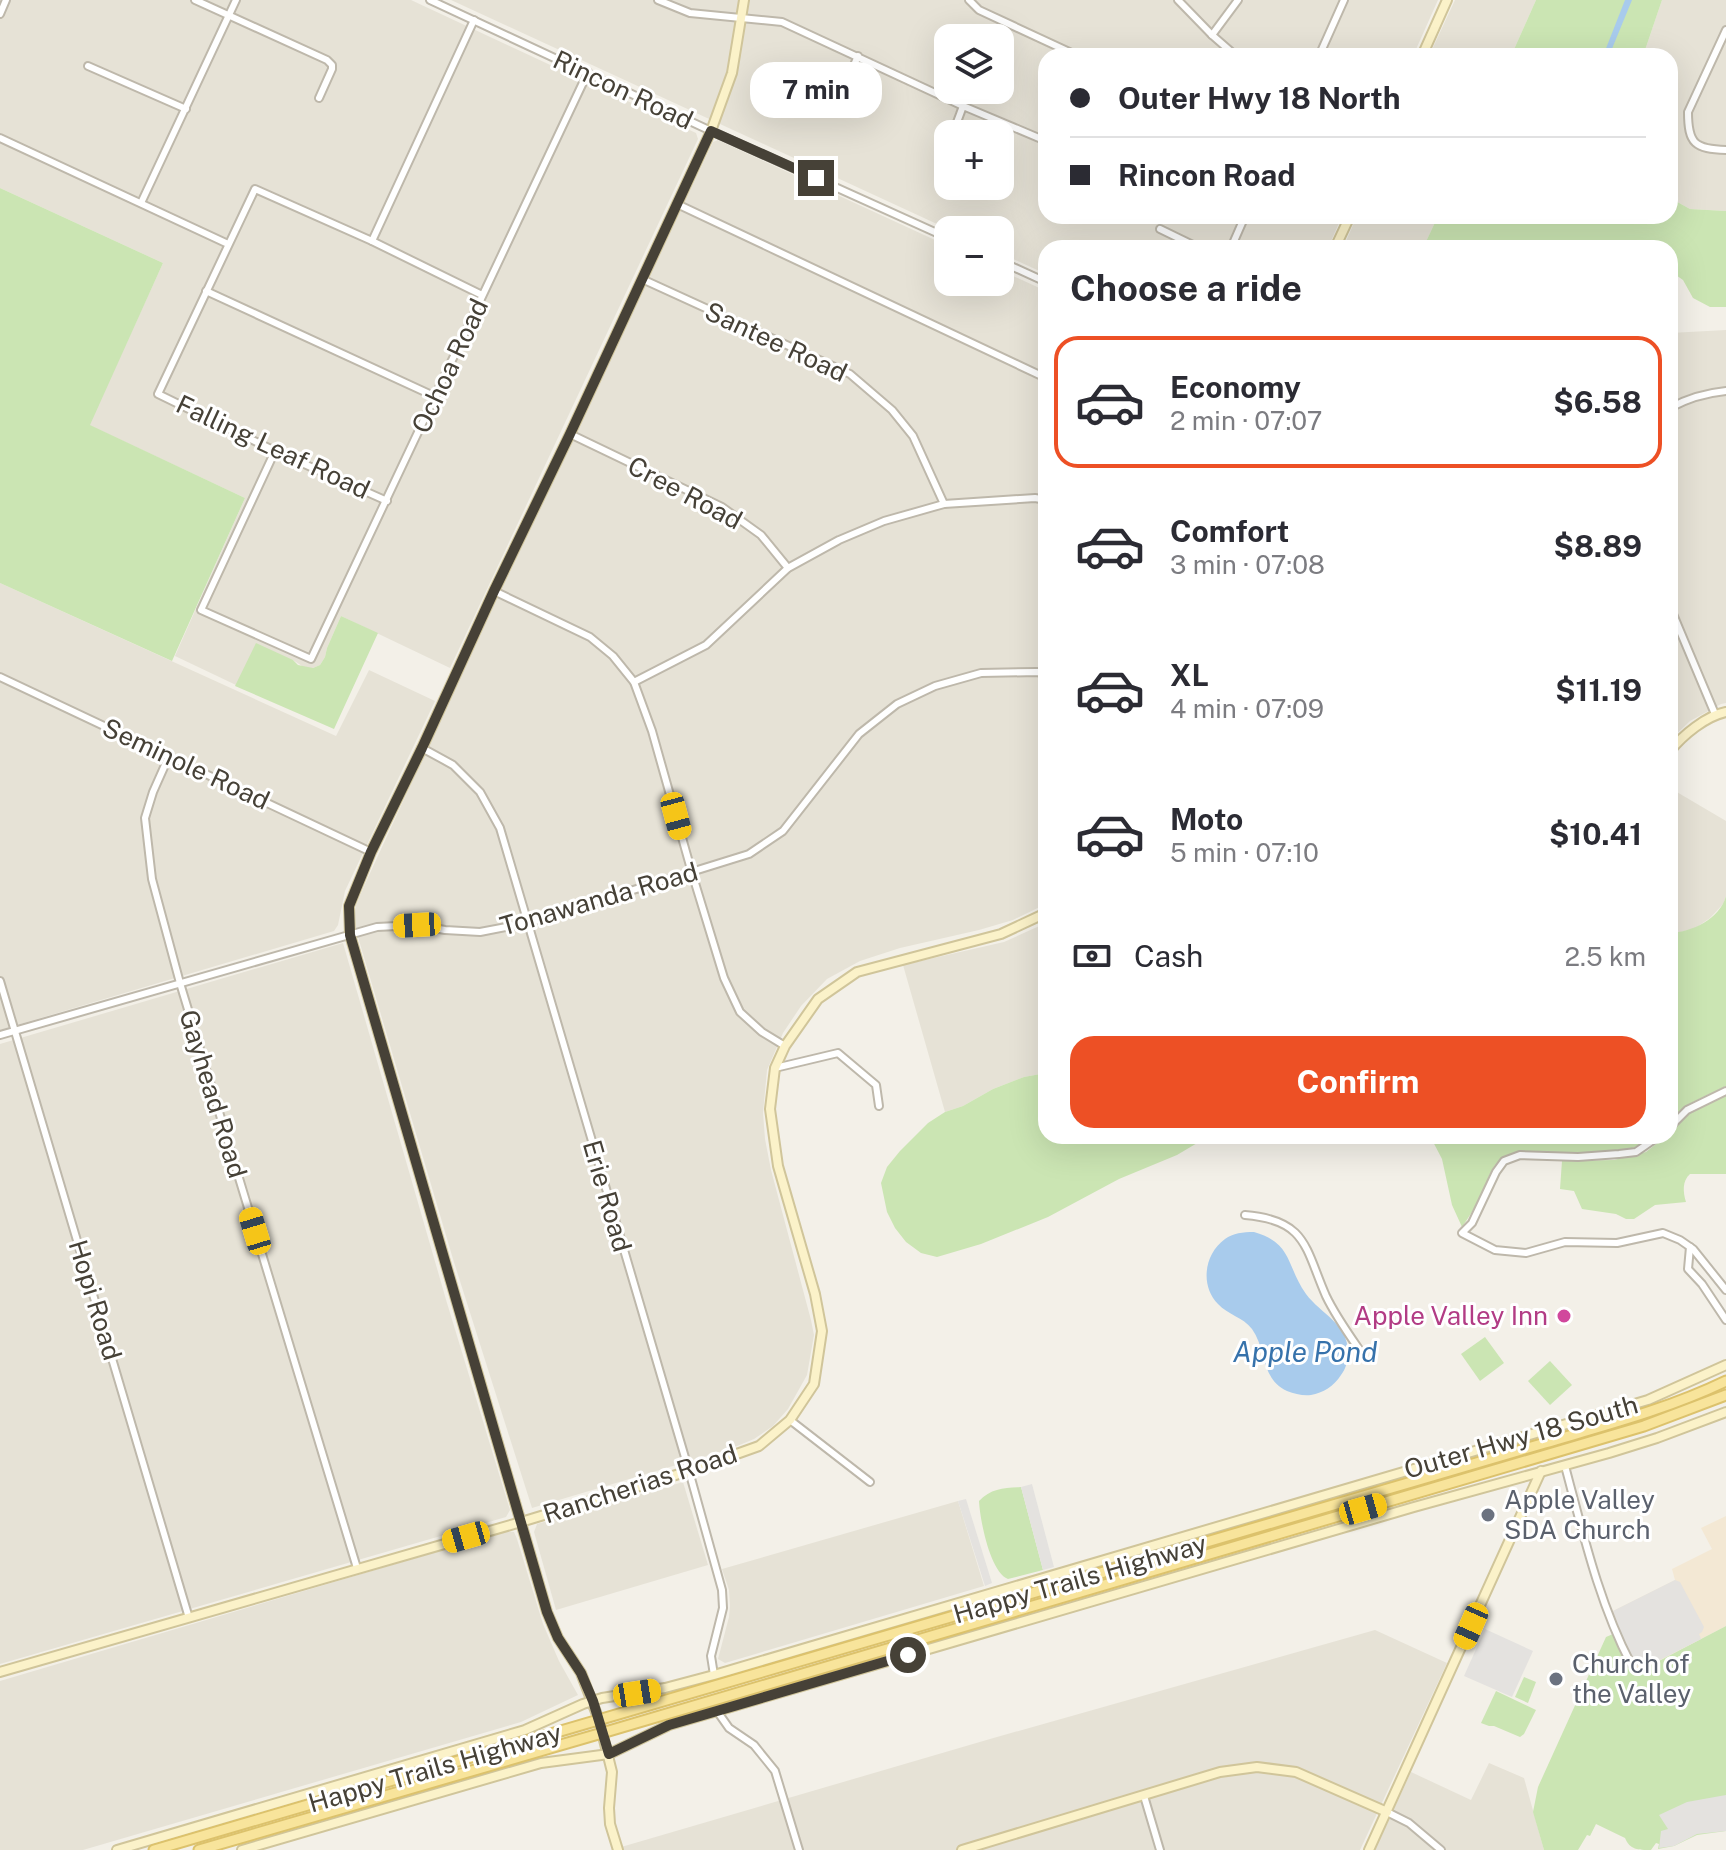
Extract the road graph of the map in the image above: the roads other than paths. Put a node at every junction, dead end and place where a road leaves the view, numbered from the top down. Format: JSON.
{"nodes":[{"id":1,"x":6,"y":0,"type":"edge"},
{"id":2,"x":195,"y":0,"type":"edge"},
{"id":3,"x":236,"y":0,"type":"edge"},
{"id":4,"x":430,"y":0,"type":"edge"},
{"id":5,"x":658,"y":0,"type":"edge"},
{"id":6,"x":744,"y":0,"type":"edge"},
{"id":7,"x":969,"y":0,"type":"edge"},
{"id":8,"x":1178,"y":0,"type":"edge"},
{"id":9,"x":1238,"y":0,"type":"edge"},
{"id":10,"x":1344,"y":0,"type":"edge"},
{"id":11,"x":1447,"y":0,"type":"edge"},
{"id":12,"x":0,"y":14,"type":"edge"},
{"id":13,"x":228,"y":16,"type":"junction"},
{"id":14,"x":741,"y":19,"type":"junction"},
{"id":15,"x":474,"y":20,"type":"junction"},
{"id":16,"x":1726,"y":30,"type":"edge"},
{"id":17,"x":1212,"y":35,"type":"junction"},
{"id":18,"x":1061,"y":48,"type":"edge"},
{"id":19,"x":1227,"y":48,"type":"edge"},
{"id":20,"x":1323,"y":48,"type":"edge"},
{"id":21,"x":1426,"y":48,"type":"edge"},
{"id":22,"x":858,"y":56,"type":"junction"},
{"id":23,"x":88,"y":66,"type":"dead end"},
{"id":24,"x":588,"y":72,"type":"junction"},
{"id":25,"x":846,"y":83,"type":"dead end"},
{"id":26,"x":319,"y":98,"type":"dead end"},
{"id":27,"x":963,"y":106,"type":"junction"},
{"id":28,"x":186,"y":109,"type":"junction"},
{"id":29,"x":958,"y":120,"type":"edge"},
{"id":30,"x":711,"y":131,"type":"junction"},
{"id":31,"x":0,"y":138,"type":"edge"},
{"id":32,"x":1038,"y":138,"type":"edge"},
{"id":33,"x":1726,"y":150,"type":"edge"},
{"id":34,"x":141,"y":203,"type":"junction"},
{"id":35,"x":677,"y":204,"type":"junction"},
{"id":36,"x":1160,"y":229,"type":"dead end"},
{"id":37,"x":934,"y":232,"type":"edge"},
{"id":38,"x":1183,"y":240,"type":"edge"},
{"id":39,"x":372,"y":241,"type":"junction"},
{"id":40,"x":228,"y":244,"type":"junction"},
{"id":41,"x":1014,"y":267,"type":"edge"},
{"id":42,"x":1038,"y":278,"type":"edge"},
{"id":43,"x":642,"y":279,"type":"junction"},
{"id":44,"x":206,"y":291,"type":"junction"},
{"id":45,"x":482,"y":295,"type":"junction"},
{"id":46,"x":1038,"y":374,"type":"edge"},
{"id":47,"x":1726,"y":391,"type":"edge"},
{"id":48,"x":436,"y":397,"type":"junction"},
{"id":49,"x":1678,"y":404,"type":"edge"},
{"id":50,"x":570,"y":434,"type":"junction"},
{"id":51,"x":275,"y":451,"type":"junction"},
{"id":52,"x":1038,"y":500,"type":"edge"},
{"id":53,"x":387,"y":501,"type":"junction"},
{"id":54,"x":944,"y":504,"type":"junction"},
{"id":55,"x":788,"y":568,"type":"junction"},
{"id":56,"x":494,"y":591,"type":"junction"},
{"id":57,"x":1678,"y":626,"type":"edge"},
{"id":58,"x":1038,"y":672,"type":"edge"},
{"id":59,"x":0,"y":677,"type":"edge"},
{"id":60,"x":634,"y":682,"type":"junction"},
{"id":61,"x":1726,"y":712,"type":"edge"},
{"id":62,"x":1715,"y":714,"type":"junction"},
{"id":63,"x":1678,"y":741,"type":"edge"},
{"id":64,"x":422,"y":748,"type":"junction"},
{"id":65,"x":169,"y":756,"type":"junction"},
{"id":66,"x":371,"y":852,"type":"junction"},
{"id":67,"x":692,"y":873,"type":"junction"},
{"id":68,"x":1038,"y":917,"type":"edge"},
{"id":69,"x":527,"y":923,"type":"junction"},
{"id":70,"x":350,"y":935,"type":"junction"},
{"id":71,"x":0,"y":981,"type":"edge"},
{"id":72,"x":180,"y":983,"type":"junction"},
{"id":73,"x":15,"y":1031,"type":"junction"},
{"id":74,"x":0,"y":1035,"type":"edge"},
{"id":75,"x":785,"y":1046,"type":"junction"},
{"id":76,"x":775,"y":1068,"type":"junction"},
{"id":77,"x":1726,"y":1091,"type":"edge"},
{"id":78,"x":879,"y":1106,"type":"dead end"},
{"id":79,"x":1678,"y":1119,"type":"edge"},
{"id":80,"x":1648,"y":1144,"type":"edge"},
{"id":81,"x":1245,"y":1215,"type":"dead end"},
{"id":82,"x":1690,"y":1247,"type":"junction"},
{"id":83,"x":1726,"y":1290,"type":"edge"},
{"id":84,"x":1725,"y":1315,"type":"edge"},
{"id":85,"x":1363,"y":1355,"type":"dead end"},
{"id":86,"x":1726,"y":1365,"type":"edge"},
{"id":87,"x":1726,"y":1381,"type":"edge"},
{"id":88,"x":1726,"y":1395,"type":"edge"},
{"id":89,"x":1726,"y":1412,"type":"edge"},
{"id":90,"x":790,"y":1420,"type":"junction"},
{"id":91,"x":1565,"y":1466,"type":"junction"},
{"id":92,"x":689,"y":1471,"type":"junction"},
{"id":93,"x":1541,"y":1471,"type":"junction"},
{"id":94,"x":870,"y":1482,"type":"dead end"},
{"id":95,"x":521,"y":1522,"type":"junction"},
{"id":96,"x":357,"y":1568,"type":"junction"},
{"id":97,"x":189,"y":1619,"type":"junction"},
{"id":98,"x":1631,"y":1664,"type":"dead end"},
{"id":99,"x":0,"y":1672,"type":"edge"},
{"id":100,"x":714,"y":1675,"type":"junction"},
{"id":101,"x":593,"y":1701,"type":"junction"},
{"id":102,"x":717,"y":1711,"type":"junction"},
{"id":103,"x":599,"y":1720,"type":"junction"},
{"id":104,"x":602,"y":1733,"type":"junction"},
{"id":105,"x":609,"y":1754,"type":"junction"},
{"id":106,"x":1144,"y":1796,"type":"junction"},
{"id":107,"x":1387,"y":1812,"type":"junction"},
{"id":108,"x":980,"y":1847,"type":"edge"},
{"id":109,"x":117,"y":1850,"type":"edge"},
{"id":110,"x":154,"y":1850,"type":"edge"},
{"id":111,"x":199,"y":1850,"type":"edge"},
{"id":112,"x":242,"y":1850,"type":"edge"},
{"id":113,"x":618,"y":1850,"type":"edge"},
{"id":114,"x":799,"y":1850,"type":"edge"},
{"id":115,"x":962,"y":1850,"type":"edge"},
{"id":116,"x":1160,"y":1850,"type":"edge"},
{"id":117,"x":1369,"y":1850,"type":"edge"},
{"id":118,"x":1441,"y":1850,"type":"edge"}],
"edges":[{"from":1,"to":12,"type":"street"},
{"from":2,"to":13,"type":"street"},
{"from":3,"to":13,"type":"street"},
{"from":4,"to":15,"type":"street","name":"Rincon Road"},
{"from":5,"to":14,"type":"street"},
{"from":6,"to":14,"type":"street"},
{"from":7,"to":18,"type":"street"},
{"from":8,"to":17,"type":"street"},
{"from":9,"to":17,"type":"street"},
{"from":10,"to":20,"type":"street"},
{"from":11,"to":21,"type":"street"},
{"from":13,"to":26,"type":"street"},
{"from":13,"to":28,"type":"street"},
{"from":14,"to":22,"type":"street"},
{"from":14,"to":30,"type":"street"},
{"from":15,"to":24,"type":"street","name":"Rincon Road"},
{"from":15,"to":39,"type":"street"},
{"from":16,"to":33,"type":"street"},
{"from":17,"to":19,"type":"street"},
{"from":22,"to":25,"type":"street"},
{"from":22,"to":27,"type":"street"},
{"from":23,"to":28,"type":"street"},
{"from":24,"to":30,"type":"street","name":"Rincon Road"},
{"from":24,"to":45,"type":"street","name":"Ochoa Road"},
{"from":27,"to":29,"type":"street"},
{"from":27,"to":32,"type":"street"},
{"from":28,"to":34,"type":"street"},
{"from":30,"to":35,"type":"street"},
{"from":30,"to":37,"type":"street","name":"Rincon Road"},
{"from":31,"to":34,"type":"street"},
{"from":34,"to":40,"type":"street"},
{"from":35,"to":43,"type":"street"},
{"from":35,"to":46,"type":"street"},
{"from":36,"to":38,"type":"street"},
{"from":39,"to":40,"type":"street"},
{"from":39,"to":45,"type":"street"},
{"from":40,"to":44,"type":"street"},
{"from":41,"to":42,"type":"street"},
{"from":43,"to":50,"type":"street"},
{"from":43,"to":54,"type":"street","name":"Santee Road"},
{"from":44,"to":48,"type":"street"},
{"from":44,"to":51,"type":"street","name":"Falling Leaf Road"},
{"from":45,"to":48,"type":"street","name":"Ochoa Road"},
{"from":47,"to":49,"type":"street"},
{"from":48,"to":53,"type":"street","name":"Ochoa Road"},
{"from":50,"to":55,"type":"street","name":"Cree Road"},
{"from":50,"to":56,"type":"street"},
{"from":51,"to":53,"type":"street","name":"Falling Leaf Road"},
{"from":51,"to":53,"type":"street","name":"Ochoa Road"},
{"from":52,"to":54,"type":"street"},
{"from":54,"to":55,"type":"street"},
{"from":55,"to":60,"type":"street"},
{"from":56,"to":60,"type":"street"},
{"from":56,"to":64,"type":"street"},
{"from":57,"to":62,"type":"street"},
{"from":58,"to":67,"type":"street","name":"Tonawanda Road"},
{"from":59,"to":65,"type":"street","name":"Seminole Road"},
{"from":60,"to":67,"type":"street"},
{"from":61,"to":62,"type":"street"},
{"from":62,"to":63,"type":"street"},
{"from":64,"to":66,"type":"street"},
{"from":64,"to":69,"type":"street","name":"Erie Road"},
{"from":65,"to":66,"type":"street","name":"Seminole Road"},
{"from":65,"to":72,"type":"street","name":"Gayhead Road"},
{"from":66,"to":70,"type":"street"},
{"from":67,"to":69,"type":"street","name":"Tonawanda Road"},
{"from":67,"to":75,"type":"street"},
{"from":68,"to":75,"type":"street","name":"Rancherias Road"},
{"from":69,"to":70,"type":"street","name":"Tonawanda Road"},
{"from":69,"to":92,"type":"street","name":"Erie Road"},
{"from":70,"to":72,"type":"street","name":"Tonawanda Road"},
{"from":70,"to":95,"type":"street"},
{"from":71,"to":73,"type":"street","name":"Hopi Road"},
{"from":72,"to":73,"type":"street","name":"Tonawanda Road"},
{"from":72,"to":96,"type":"street","name":"Gayhead Road"},
{"from":73,"to":74,"type":"street","name":"Tonawanda Road"},
{"from":73,"to":97,"type":"street","name":"Hopi Road"},
{"from":75,"to":76,"type":"street","name":"Rancherias Road"},
{"from":76,"to":78,"type":"street"},
{"from":76,"to":90,"type":"street","name":"Rancherias Road"},
{"from":77,"to":79,"type":"street"},
{"from":80,"to":82,"type":"street"},
{"from":81,"to":85,"type":"street"},
{"from":82,"to":83,"type":"street"},
{"from":82,"to":84,"type":"street"},
{"from":86,"to":100,"type":"street","name":"Outer Hwy 18 South"},
{"from":87,"to":103,"type":"main road","name":"Happy Trails Highway"},
{"from":88,"to":104,"type":"main road","name":"Happy Trails Highway"},
{"from":89,"to":91,"type":"street"},
{"from":90,"to":92,"type":"street","name":"Rancherias Road"},
{"from":90,"to":94,"type":"street"},
{"from":91,"to":93,"type":"street"},
{"from":91,"to":98,"type":"street"},
{"from":92,"to":95,"type":"street","name":"Rancherias Road"},
{"from":92,"to":100,"type":"street","name":"Erie Road"},
{"from":93,"to":102,"type":"street"},
{"from":93,"to":107,"type":"street"},
{"from":95,"to":96,"type":"street","name":"Rancherias Road"},
{"from":95,"to":101,"type":"street"},
{"from":96,"to":97,"type":"street","name":"Rancherias Road"},
{"from":97,"to":99,"type":"street","name":"Rancherias Road"},
{"from":100,"to":101,"type":"street","name":"Outer Hwy 18 South"},
{"from":101,"to":103,"type":"street"},
{"from":101,"to":109,"type":"street","name":"Outer Hwy 18 South"},
{"from":102,"to":105,"type":"street"},
{"from":102,"to":114,"type":"street"},
{"from":103,"to":104,"type":"street"},
{"from":103,"to":110,"type":"main road","name":"Happy Trails Highway"},
{"from":104,"to":105,"type":"street"},
{"from":104,"to":111,"type":"main road","name":"Happy Trails Highway"},
{"from":105,"to":112,"type":"street"},
{"from":105,"to":113,"type":"street"},
{"from":106,"to":107,"type":"street"},
{"from":106,"to":108,"type":"street"},
{"from":106,"to":116,"type":"street"},
{"from":107,"to":117,"type":"street"},
{"from":107,"to":118,"type":"street"},
{"from":108,"to":115,"type":"street"}]}
